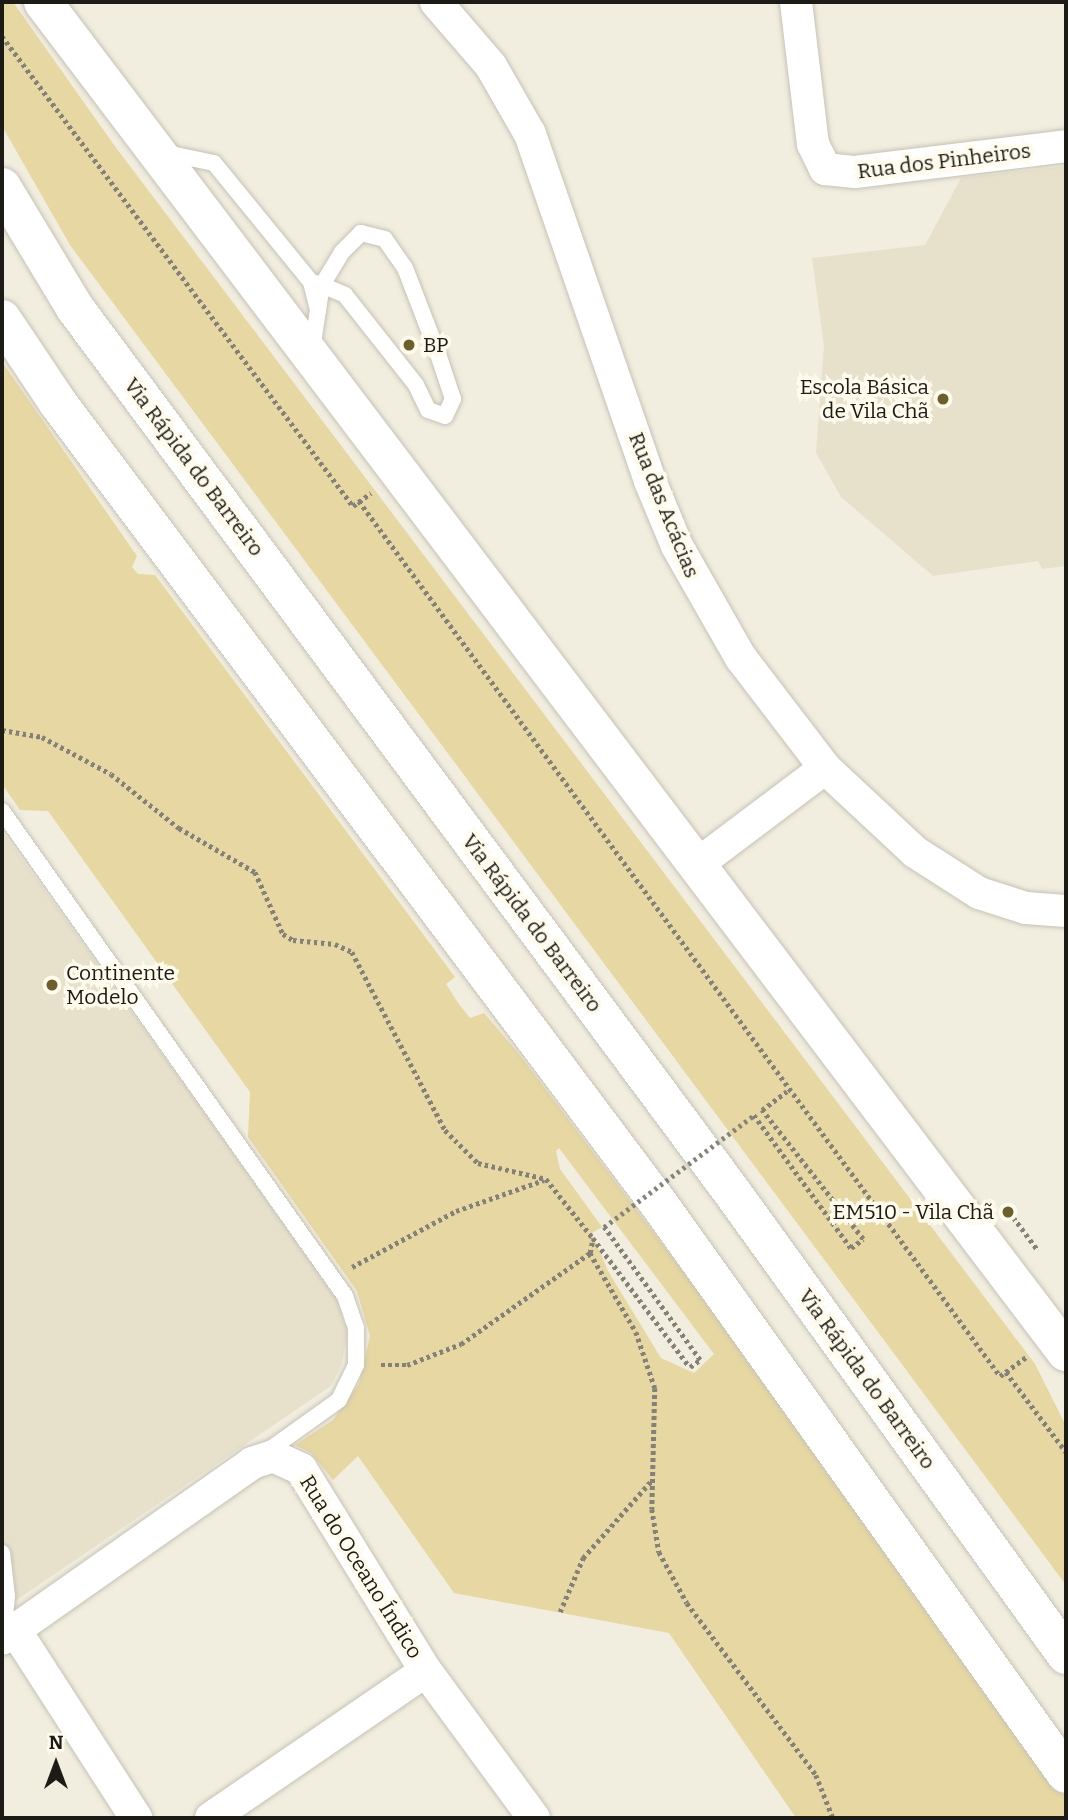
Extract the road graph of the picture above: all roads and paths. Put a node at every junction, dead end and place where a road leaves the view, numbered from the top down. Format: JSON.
{"nodes":[{"id":1,"x":43,"y":2,"type":"edge"},
{"id":2,"x":796,"y":2,"type":"edge"},
{"id":3,"x":452,"y":6,"type":"edge"},
{"id":4,"x":2,"y":36,"type":"edge"},
{"id":5,"x":1066,"y":146,"type":"edge"},
{"id":6,"x":158,"y":152,"type":"junction"},
{"id":7,"x":2,"y":187,"type":"edge"},
{"id":8,"x":317,"y":284,"type":"junction"},
{"id":9,"x":2,"y":318,"type":"edge"},
{"id":10,"x":310,"y":359,"type":"junction"},
{"id":11,"x":375,"y":490,"type":"dead end"},
{"id":12,"x":359,"y":501,"type":"junction"},
{"id":13,"x":2,"y":730,"type":"edge"},
{"id":14,"x":825,"y":768,"type":"junction"},
{"id":15,"x":2,"y":811,"type":"edge"},
{"id":16,"x":699,"y":863,"type":"junction"},
{"id":17,"x":1066,"y":911,"type":"edge"},
{"id":18,"x":787,"y":1091,"type":"junction"},
{"id":19,"x":547,"y":1179,"type":"junction"},
{"id":20,"x":593,"y":1238,"type":"junction"},
{"id":21,"x":590,"y":1253,"type":"junction"},
{"id":22,"x":333,"y":1278,"type":"junction"},
{"id":23,"x":1050,"y":1351,"type":"edge"},
{"id":24,"x":356,"y":1365,"type":"junction"},
{"id":25,"x":1006,"y":1372,"type":"junction"},
{"id":26,"x":1066,"y":1452,"type":"edge"},
{"id":27,"x":251,"y":1463,"type":"junction"},
{"id":28,"x":652,"y":1480,"type":"junction"},
{"id":29,"x":2,"y":1553,"type":"edge"},
{"id":30,"x":561,"y":1612,"type":"dead end"},
{"id":31,"x":6,"y":1636,"type":"edge"},
{"id":32,"x":1066,"y":1655,"type":"edge"},
{"id":33,"x":426,"y":1671,"type":"junction"},
{"id":34,"x":1066,"y":1774,"type":"edge"},
{"id":35,"x":136,"y":1818,"type":"edge"},
{"id":36,"x":211,"y":1818,"type":"edge"},
{"id":37,"x":534,"y":1818,"type":"edge"},
{"id":38,"x":833,"y":1818,"type":"edge"}],
"edges":[{"from":1,"to":6,"type":"main road"},
{"from":2,"to":5,"type":"street","name":"Rua dos Pinheiros"},
{"from":3,"to":14,"type":"street","name":"Rua das Acácias"},
{"from":4,"to":12,"type":"path"},
{"from":6,"to":8,"type":"lane"},
{"from":6,"to":10,"type":"main road"},
{"from":7,"to":32,"type":"main road","name":"Via Rápida do Barreiro"},
{"from":8,"to":8,"type":"lane"},
{"from":8,"to":10,"type":"lane"},
{"from":9,"to":34,"type":"main road"},
{"from":10,"to":16,"type":"main road"},
{"from":11,"to":12,"type":"path"},
{"from":12,"to":18,"type":"path"},
{"from":13,"to":19,"type":"path"},
{"from":14,"to":16,"type":"street"},
{"from":14,"to":17,"type":"street","name":"Rua das Acácias"},
{"from":15,"to":22,"type":"lane"},
{"from":16,"to":23,"type":"main road"},
{"from":18,"to":20,"type":"path","bridge":true},
{"from":18,"to":25,"type":"path"},
{"from":19,"to":20,"type":"path"},
{"from":19,"to":22,"type":"path"},
{"from":20,"to":21,"type":"path"},
{"from":21,"to":24,"type":"path"},
{"from":21,"to":28,"type":"path"},
{"from":22,"to":24,"type":"lane"},
{"from":23,"to":25,"type":"path"},
{"from":24,"to":27,"type":"lane"},
{"from":25,"to":26,"type":"path"},
{"from":27,"to":31,"type":"street"},
{"from":27,"to":33,"type":"street","name":"Rua do Oceano Índico"},
{"from":28,"to":30,"type":"path"},
{"from":28,"to":38,"type":"path"},
{"from":29,"to":31,"type":"lane"},
{"from":31,"to":35,"type":"street"},
{"from":33,"to":36,"type":"street"},
{"from":33,"to":37,"type":"street","name":"Rua do Oceano Índico"}]}
